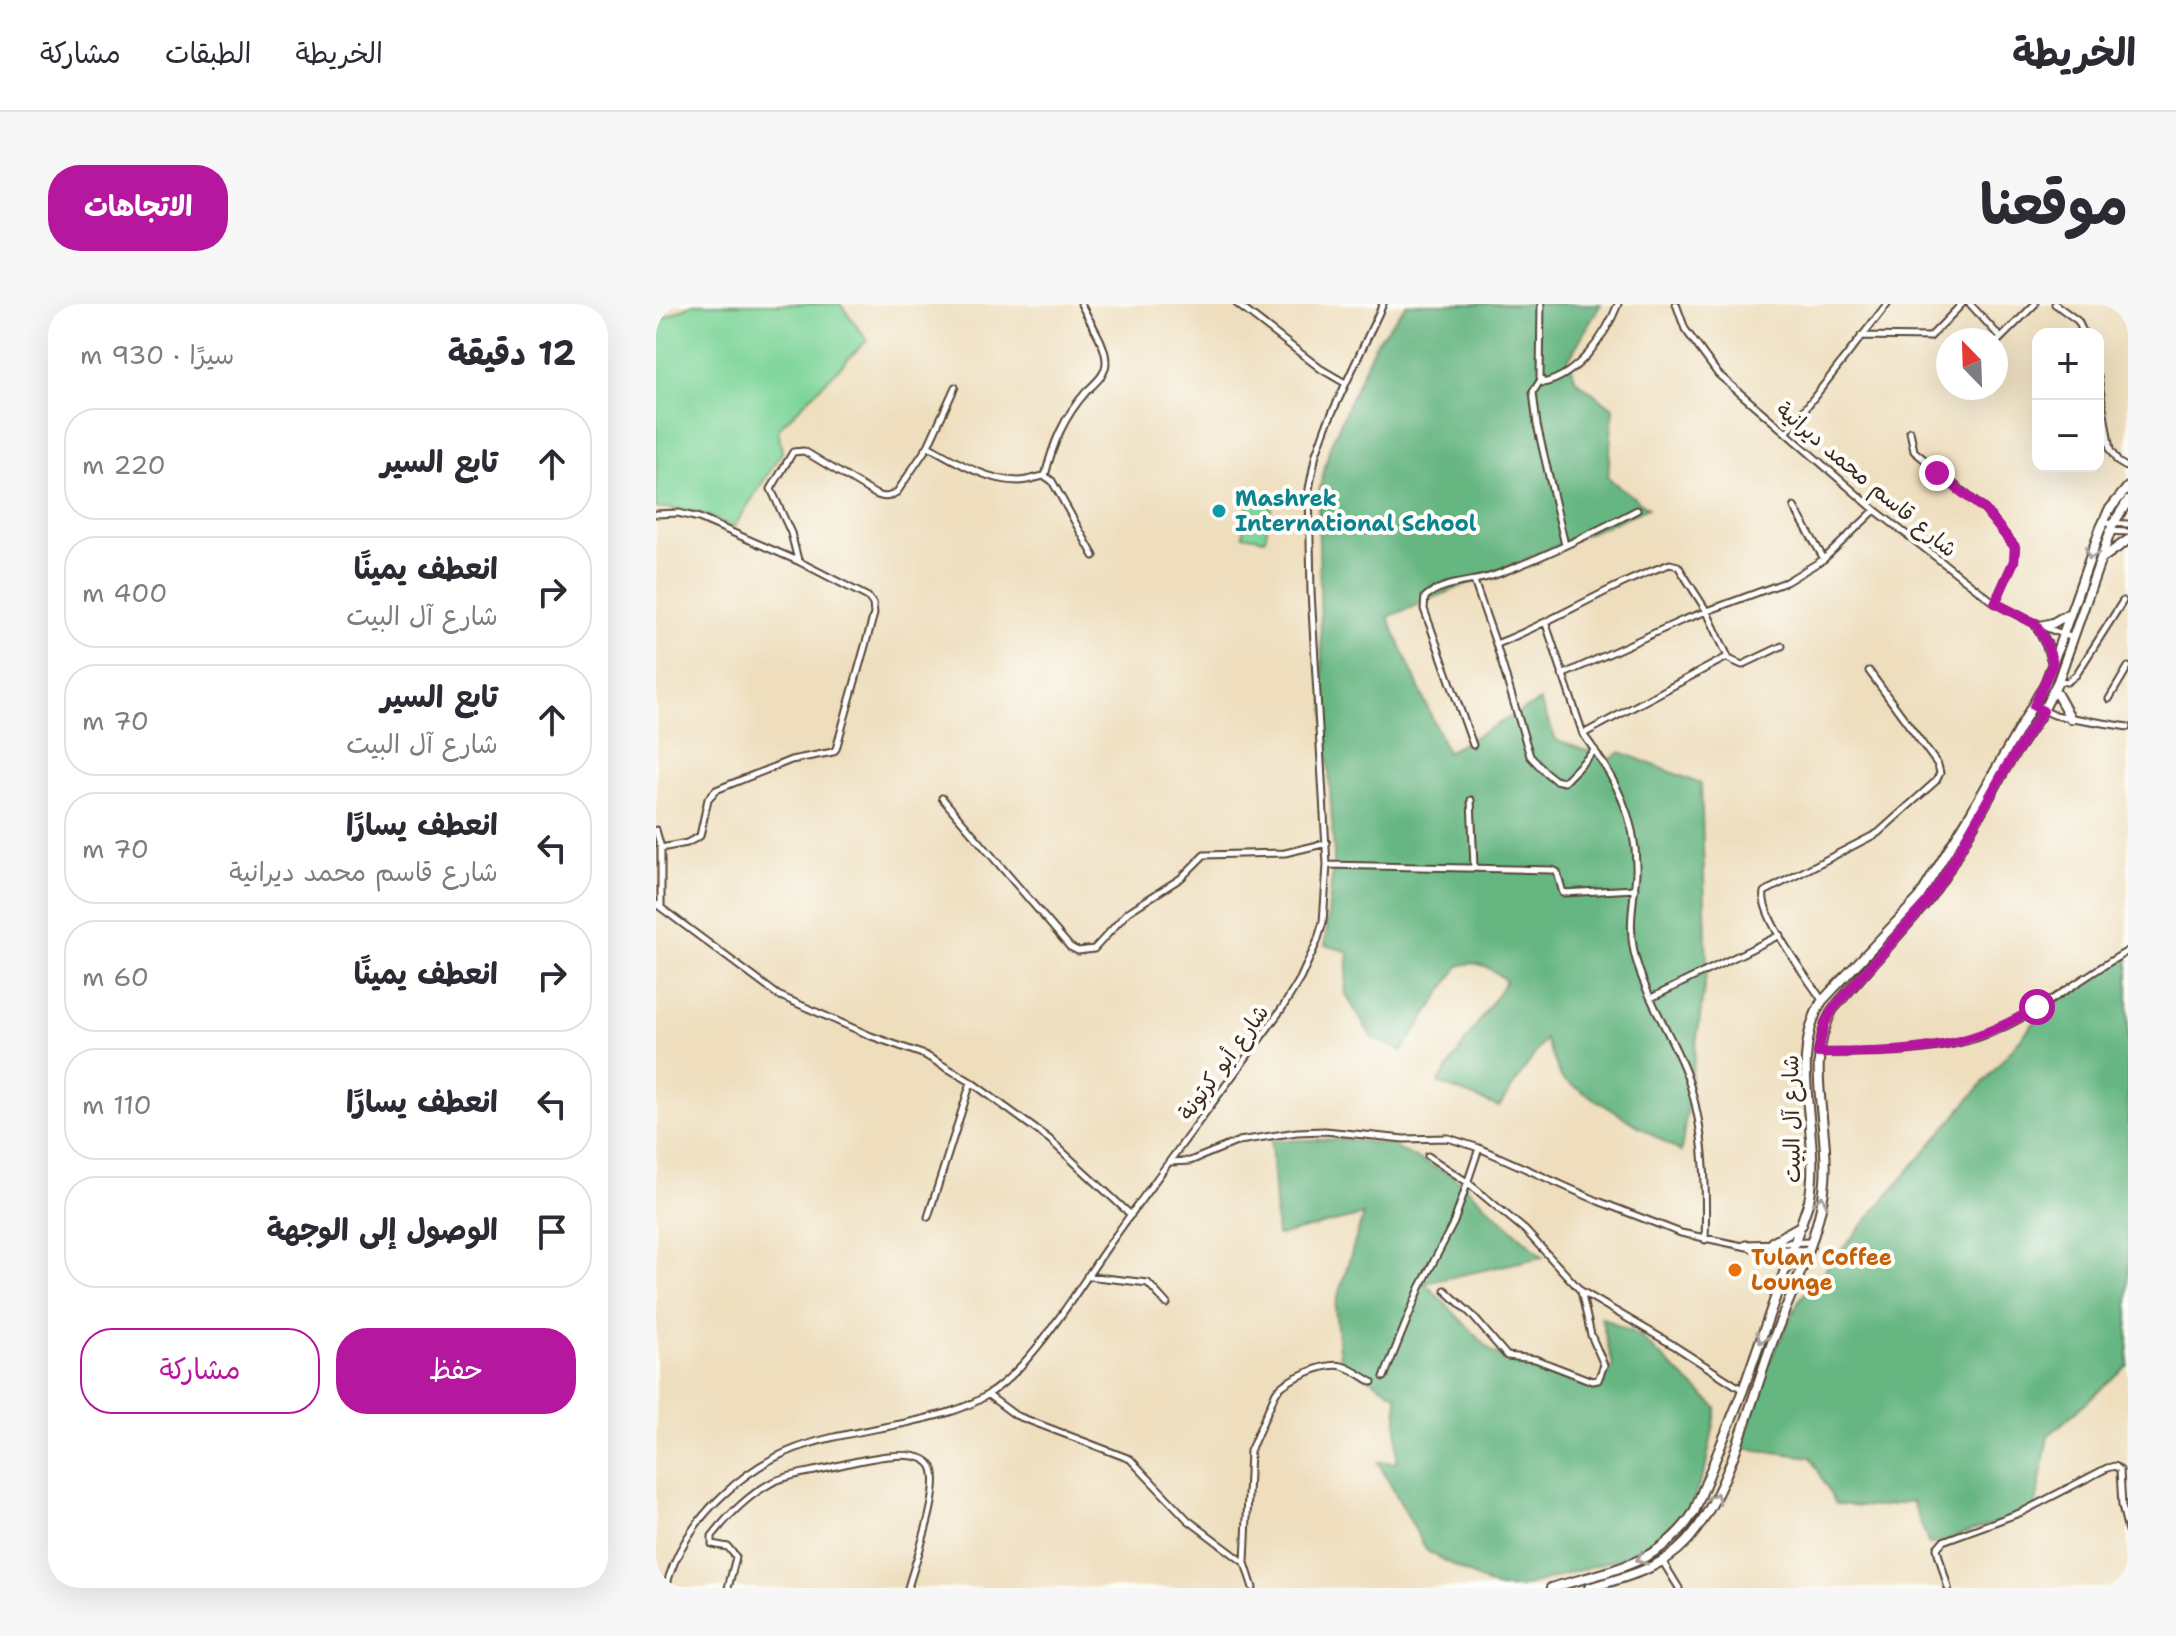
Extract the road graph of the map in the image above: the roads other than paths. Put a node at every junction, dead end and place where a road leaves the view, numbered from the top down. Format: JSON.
{"nodes":[{"id":1,"x":1081,"y":304,"type":"edge"},
{"id":2,"x":1237,"y":304,"type":"edge"},
{"id":3,"x":1383,"y":304,"type":"edge"},
{"id":4,"x":1541,"y":304,"type":"edge"},
{"id":5,"x":1618,"y":304,"type":"edge"},
{"id":6,"x":1676,"y":304,"type":"edge"},
{"id":7,"x":1887,"y":304,"type":"edge"},
{"id":8,"x":1962,"y":304,"type":"edge"},
{"id":9,"x":1970,"y":304,"type":"edge"},
{"id":10,"x":2035,"y":304,"type":"edge"},
{"id":11,"x":2055,"y":304,"type":"edge"},
{"id":12,"x":1989,"y":328,"type":"edge"},
{"id":13,"x":2081,"y":328,"type":"edge"},
{"id":14,"x":2008,"y":332,"type":"edge"},
{"id":15,"x":1860,"y":336,"type":"junction"},
{"id":16,"x":1540,"y":381,"type":"junction"},
{"id":17,"x":1345,"y":383,"type":"junction"},
{"id":18,"x":955,"y":387,"type":"dead end"},
{"id":19,"x":2102,"y":400,"type":"edge"},
{"id":20,"x":1910,"y":431,"type":"dead end"},
{"id":21,"x":1787,"y":432,"type":"junction"},
{"id":22,"x":928,"y":446,"type":"junction"},
{"id":23,"x":2128,"y":468,"type":"edge"},
{"id":24,"x":1045,"y":476,"type":"junction"},
{"id":25,"x":2128,"y":487,"type":"edge"},
{"id":26,"x":2128,"y":501,"type":"edge"},
{"id":27,"x":1794,"y":507,"type":"dead end"},
{"id":28,"x":1637,"y":510,"type":"dead end"},
{"id":29,"x":1875,"y":510,"type":"junction"},
{"id":30,"x":656,"y":514,"type":"edge"},
{"id":31,"x":2128,"y":524,"type":"edge"},
{"id":32,"x":2106,"y":527,"type":"junction"},
{"id":33,"x":2128,"y":532,"type":"edge"},
{"id":34,"x":2128,"y":540,"type":"edge"},
{"id":35,"x":1565,"y":545,"type":"junction"},
{"id":36,"x":1094,"y":556,"type":"dead end"},
{"id":37,"x":1824,"y":559,"type":"junction"},
{"id":38,"x":2100,"y":560,"type":"junction"},
{"id":39,"x":798,"y":561,"type":"junction"},
{"id":40,"x":1474,"y":581,"type":"junction"},
{"id":41,"x":2123,"y":601,"type":"dead end"},
{"id":42,"x":1995,"y":603,"type":"junction"},
{"id":43,"x":1706,"y":610,"type":"junction"},
{"id":44,"x":2070,"y":613,"type":"junction"},
{"id":45,"x":1546,"y":624,"type":"junction"},
{"id":46,"x":2038,"y":625,"type":"junction"},
{"id":47,"x":2062,"y":635,"type":"junction"},
{"id":48,"x":2073,"y":638,"type":"junction"},
{"id":49,"x":1496,"y":644,"type":"junction"},
{"id":50,"x":1782,"y":646,"type":"dead end"},
{"id":51,"x":1727,"y":657,"type":"junction"},
{"id":52,"x":2053,"y":663,"type":"junction"},
{"id":53,"x":2128,"y":667,"type":"edge"},
{"id":54,"x":1869,"y":671,"type":"dead end"},
{"id":55,"x":1562,"y":675,"type":"junction"},
{"id":56,"x":2056,"y":685,"type":"junction"},
{"id":57,"x":2109,"y":699,"type":"dead end"},
{"id":58,"x":2038,"y":709,"type":"junction"},
{"id":59,"x":2071,"y":719,"type":"junction"},
{"id":60,"x":2128,"y":727,"type":"edge"},
{"id":61,"x":1583,"y":734,"type":"junction"},
{"id":62,"x":1473,"y":745,"type":"dead end"},
{"id":63,"x":1595,"y":750,"type":"junction"},
{"id":64,"x":942,"y":798,"type":"dead end"},
{"id":65,"x":1471,"y":800,"type":"dead end"},
{"id":66,"x":656,"y":830,"type":"edge"},
{"id":67,"x":1327,"y":843,"type":"junction"},
{"id":68,"x":661,"y":848,"type":"junction"},
{"id":69,"x":1327,"y":865,"type":"junction"},
{"id":70,"x":1474,"y":867,"type":"junction"},
{"id":71,"x":1635,"y":889,"type":"junction"},
{"id":72,"x":658,"y":905,"type":"edge"},
{"id":73,"x":1780,"y":935,"type":"junction"},
{"id":74,"x":2128,"y":951,"type":"edge"},
{"id":75,"x":1651,"y":998,"type":"junction"},
{"id":76,"x":1822,"y":1001,"type":"junction"},
{"id":77,"x":1818,"y":1053,"type":"junction"},
{"id":78,"x":971,"y":1082,"type":"junction"},
{"id":79,"x":1479,"y":1148,"type":"junction"},
{"id":80,"x":1428,"y":1156,"type":"dead end"},
{"id":81,"x":1169,"y":1162,"type":"junction"},
{"id":82,"x":1467,"y":1182,"type":"junction"},
{"id":83,"x":1131,"y":1215,"type":"junction"},
{"id":84,"x":928,"y":1217,"type":"dead end"},
{"id":85,"x":1803,"y":1224,"type":"junction"},
{"id":86,"x":1705,"y":1240,"type":"junction"},
{"id":87,"x":1772,"y":1246,"type":"junction"},
{"id":88,"x":1795,"y":1246,"type":"junction"},
{"id":89,"x":1809,"y":1246,"type":"junction"},
{"id":90,"x":1787,"y":1269,"type":"junction"},
{"id":91,"x":1087,"y":1276,"type":"junction"},
{"id":92,"x":1445,"y":1290,"type":"dead end"},
{"id":93,"x":1581,"y":1291,"type":"junction"},
{"id":94,"x":1167,"y":1304,"type":"dead end"},
{"id":95,"x":1384,"y":1377,"type":"dead end"},
{"id":96,"x":1372,"y":1382,"type":"dead end"},
{"id":97,"x":1743,"y":1390,"type":"junction"},
{"id":98,"x":988,"y":1395,"type":"junction"},
{"id":99,"x":2128,"y":1531,"type":"edge"},
{"id":100,"x":1663,"y":1562,"type":"junction"},
{"id":101,"x":1245,"y":1563,"type":"junction"},
{"id":102,"x":666,"y":1588,"type":"edge"},
{"id":103,"x":728,"y":1588,"type":"edge"},
{"id":104,"x":908,"y":1588,"type":"edge"},
{"id":105,"x":1253,"y":1588,"type":"edge"},
{"id":106,"x":1551,"y":1588,"type":"edge"},
{"id":107,"x":1589,"y":1588,"type":"edge"},
{"id":108,"x":1679,"y":1588,"type":"edge"},
{"id":109,"x":1948,"y":1588,"type":"edge"}],
"edges":[{"from":1,"to":24,"type":"street"},
{"from":2,"to":17,"type":"street"},
{"from":3,"to":17,"type":"street","name":"شارع أبو كرتونة"},
{"from":4,"to":16,"type":"street"},
{"from":5,"to":16,"type":"street"},
{"from":6,"to":21,"type":"street","name":"شارع قاسم محمد ديرانية"},
{"from":7,"to":15,"type":"street"},
{"from":8,"to":15,"type":"street"},
{"from":9,"to":12,"type":"street"},
{"from":10,"to":14,"type":"street"},
{"from":11,"to":13,"type":"street"},
{"from":15,"to":21,"type":"street"},
{"from":16,"to":35,"type":"street"},
{"from":17,"to":67,"type":"street","name":"شارع أبو كرتونة"},
{"from":18,"to":22,"type":"street"},
{"from":19,"to":23,"type":"street"},
{"from":20,"to":42,"type":"street"},
{"from":21,"to":29,"type":"street","name":"شارع قاسم محمد ديرانية"},
{"from":22,"to":24,"type":"street"},
{"from":22,"to":39,"type":"street"},
{"from":24,"to":36,"type":"street"},
{"from":25,"to":32,"type":"street","name":"شارع آل البيت"},
{"from":26,"to":32,"type":"street","name":"شارع آل البيت"},
{"from":27,"to":37,"type":"street"},
{"from":28,"to":35,"type":"street"},
{"from":29,"to":37,"type":"street"},
{"from":29,"to":42,"type":"street","name":"شارع قاسم محمد ديرانية"},
{"from":30,"to":39,"type":"street"},
{"from":31,"to":32,"type":"street"},
{"from":32,"to":33,"type":"street"},
{"from":32,"to":38,"type":"street","name":"شارع آل البيت"},
{"from":32,"to":44,"type":"street","name":"شارع آل البيت","one_way":true},
{"from":34,"to":38,"type":"street"},
{"from":35,"to":40,"type":"street"},
{"from":37,"to":43,"type":"street"},
{"from":38,"to":48,"type":"street","name":"شارع آل البيت"},
{"from":39,"to":68,"type":"street"},
{"from":40,"to":49,"type":"street"},
{"from":40,"to":62,"type":"street"},
{"from":41,"to":56,"type":"street"},
{"from":42,"to":46,"type":"street","name":"شارع قاسم محمد ديرانية"},
{"from":43,"to":45,"type":"street"},
{"from":43,"to":51,"type":"street"},
{"from":43,"to":55,"type":"street"},
{"from":44,"to":46,"type":"street"},
{"from":44,"to":47,"type":"street","name":"شارع آل البيت"},
{"from":45,"to":49,"type":"street"},
{"from":45,"to":55,"type":"street"},
{"from":46,"to":47,"type":"street","name":"شارع قاسم محمد ديرانية"},
{"from":46,"to":52,"type":"street"},
{"from":47,"to":48,"type":"street","name":"شارع قاسم محمد ديرانية"},
{"from":47,"to":52,"type":"street","name":"شارع آل البيت"},
{"from":48,"to":56,"type":"street","name":"شارع آل البيت"},
{"from":49,"to":63,"type":"street"},
{"from":50,"to":51,"type":"street"},
{"from":51,"to":61,"type":"street"},
{"from":52,"to":58,"type":"street","name":"شارع آل البيت"},
{"from":53,"to":57,"type":"street"},
{"from":54,"to":73,"type":"street"},
{"from":55,"to":61,"type":"street"},
{"from":56,"to":58,"type":"street","name":"شارع آل البيت"},
{"from":56,"to":59,"type":"street"},
{"from":58,"to":59,"type":"street"},
{"from":58,"to":76,"type":"street","name":"شارع آل البيت"},
{"from":58,"to":77,"type":"street","name":"شارع آل البيت"},
{"from":59,"to":60,"type":"street"},
{"from":61,"to":63,"type":"street"},
{"from":63,"to":71,"type":"street"},
{"from":64,"to":67,"type":"street"},
{"from":65,"to":70,"type":"street"},
{"from":66,"to":68,"type":"street"},
{"from":67,"to":69,"type":"street","name":"شارع أبو كرتونة"},
{"from":68,"to":72,"type":"street"},
{"from":69,"to":70,"type":"street"},
{"from":69,"to":81,"type":"street","name":"شارع أبو كرتونة"},
{"from":70,"to":71,"type":"street"},
{"from":71,"to":75,"type":"street"},
{"from":72,"to":78,"type":"street"},
{"from":73,"to":75,"type":"street"},
{"from":73,"to":76,"type":"street"},
{"from":74,"to":77,"type":"street"},
{"from":75,"to":86,"type":"street"},
{"from":76,"to":85,"type":"street","name":"شارع آل البيت"},
{"from":89,"to":77,"type":"street","name":"شارع آل البيت","one_way":true},
{"from":78,"to":83,"type":"street"},
{"from":78,"to":84,"type":"street"},
{"from":79,"to":81,"type":"street"},
{"from":79,"to":82,"type":"street"},
{"from":79,"to":86,"type":"street"},
{"from":80,"to":82,"type":"street"},
{"from":81,"to":83,"type":"street","name":"شارع أبو كرتونة"},
{"from":82,"to":93,"type":"street"},
{"from":82,"to":95,"type":"street"},
{"from":83,"to":91,"type":"street","name":"شارع أبو كرتونة"},
{"from":85,"to":87,"type":"street"},
{"from":85,"to":88,"type":"street","name":"شارع آل البيت"},
{"from":86,"to":87,"type":"street"},
{"from":87,"to":88,"type":"street"},
{"from":87,"to":90,"type":"street"},
{"from":88,"to":89,"type":"street"},
{"from":88,"to":90,"type":"street","name":"شارع آل البيت"},
{"from":100,"to":89,"type":"street","name":"شارع آل البيت","one_way":true},
{"from":90,"to":97,"type":"street","name":"شارع آل البيت","one_way":true},
{"from":91,"to":94,"type":"street"},
{"from":91,"to":98,"type":"street","name":"شارع أبو كرتونة"},
{"from":92,"to":93,"type":"street"},
{"from":93,"to":97,"type":"street"},
{"from":96,"to":101,"type":"street"},
{"from":97,"to":106,"type":"street","name":"شارع آل البيت","one_way":true},
{"from":98,"to":101,"type":"street"},
{"from":98,"to":102,"type":"street","name":"شارع أبو كرتونة"},
{"from":99,"to":109,"type":"street"},
{"from":100,"to":107,"type":"street","name":"شارع آل البيت"},
{"from":100,"to":108,"type":"street"},
{"from":101,"to":105,"type":"street"},
{"from":103,"to":104,"type":"street"}]}
